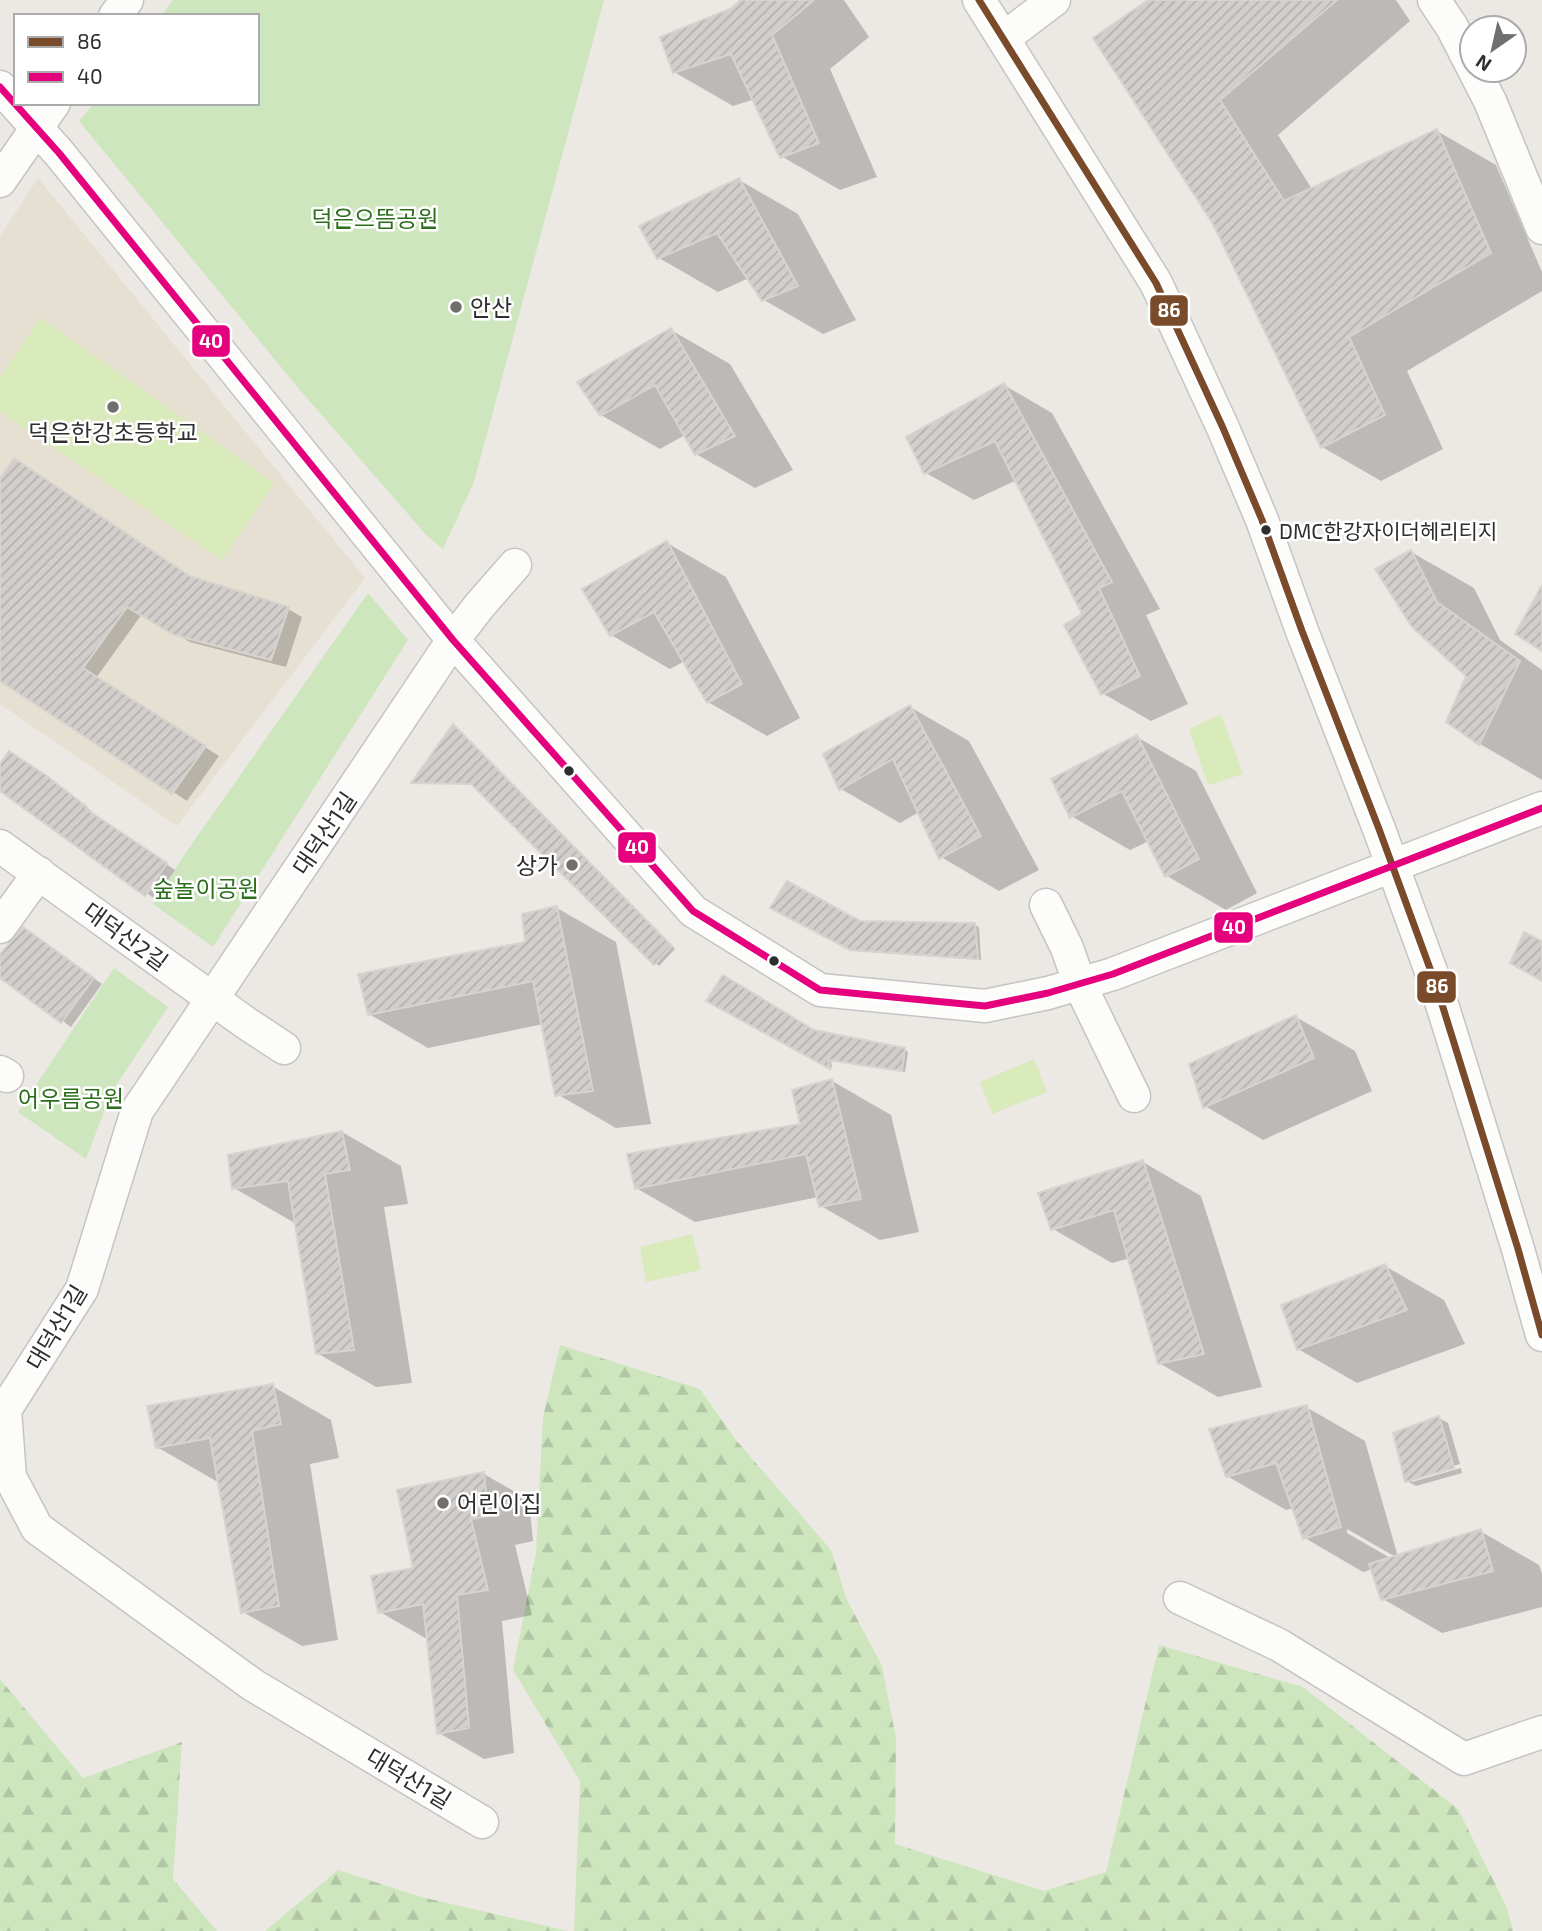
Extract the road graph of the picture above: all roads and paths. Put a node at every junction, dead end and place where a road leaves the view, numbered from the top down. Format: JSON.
{"nodes":[{"id":1,"x":979,"y":0,"type":"edge"},
{"id":2,"x":1054,"y":0,"type":"edge"},
{"id":3,"x":1434,"y":0,"type":"edge"},
{"id":4,"x":1004,"y":38,"type":"junction"},
{"id":5,"x":1458,"y":39,"type":"edge"},
{"id":6,"x":1481,"y":84,"type":"edge"},
{"id":7,"x":30,"y":105,"type":"edge"},
{"id":8,"x":46,"y":115,"type":"edge"},
{"id":9,"x":0,"y":181,"type":"edge"},
{"id":10,"x":1542,"y":228,"type":"edge"},
{"id":11,"x":515,"y":565,"type":"dead end"},
{"id":12,"x":453,"y":640,"type":"junction"},
{"id":13,"x":1542,"y":808,"type":"edge"},
{"id":14,"x":0,"y":846,"type":"edge"},
{"id":15,"x":1393,"y":866,"type":"junction"},
{"id":16,"x":39,"y":873,"type":"junction"},
{"id":17,"x":1046,"y":905,"type":"dead end"},
{"id":18,"x":0,"y":927,"type":"edge"},
{"id":19,"x":1080,"y":985,"type":"junction"},
{"id":20,"x":214,"y":999,"type":"junction"},
{"id":21,"x":285,"y":1048,"type":"dead end"},
{"id":22,"x":1134,"y":1096,"type":"dead end"},
{"id":23,"x":1542,"y":1335,"type":"edge"},
{"id":24,"x":1180,"y":1598,"type":"dead end"},
{"id":25,"x":1542,"y":1732,"type":"edge"},
{"id":26,"x":482,"y":1822,"type":"dead end"}],
"edges":[{"from":1,"to":4,"type":"street"},
{"from":2,"to":4,"type":"street"},
{"from":3,"to":5,"type":"street"},
{"from":4,"to":15,"type":"street"},
{"from":6,"to":10,"type":"street"},
{"from":7,"to":8,"type":"street"},
{"from":8,"to":9,"type":"street"},
{"from":8,"to":12,"type":"street"},
{"from":11,"to":12,"type":"street","name":"대덕산1길"},
{"from":12,"to":19,"type":"street"},
{"from":12,"to":20,"type":"street","name":"대덕산1길"},
{"from":13,"to":15,"type":"street"},
{"from":14,"to":16,"type":"street","name":"대덕산2길"},
{"from":15,"to":19,"type":"street"},
{"from":15,"to":23,"type":"street"},
{"from":16,"to":18,"type":"street"},
{"from":16,"to":20,"type":"street","name":"대덕산2길"},
{"from":17,"to":19,"type":"street"},
{"from":19,"to":22,"type":"street"},
{"from":20,"to":21,"type":"street","name":"대덕산2길"},
{"from":20,"to":26,"type":"street","name":"대덕산1길"},
{"from":24,"to":25,"type":"street"}]}
